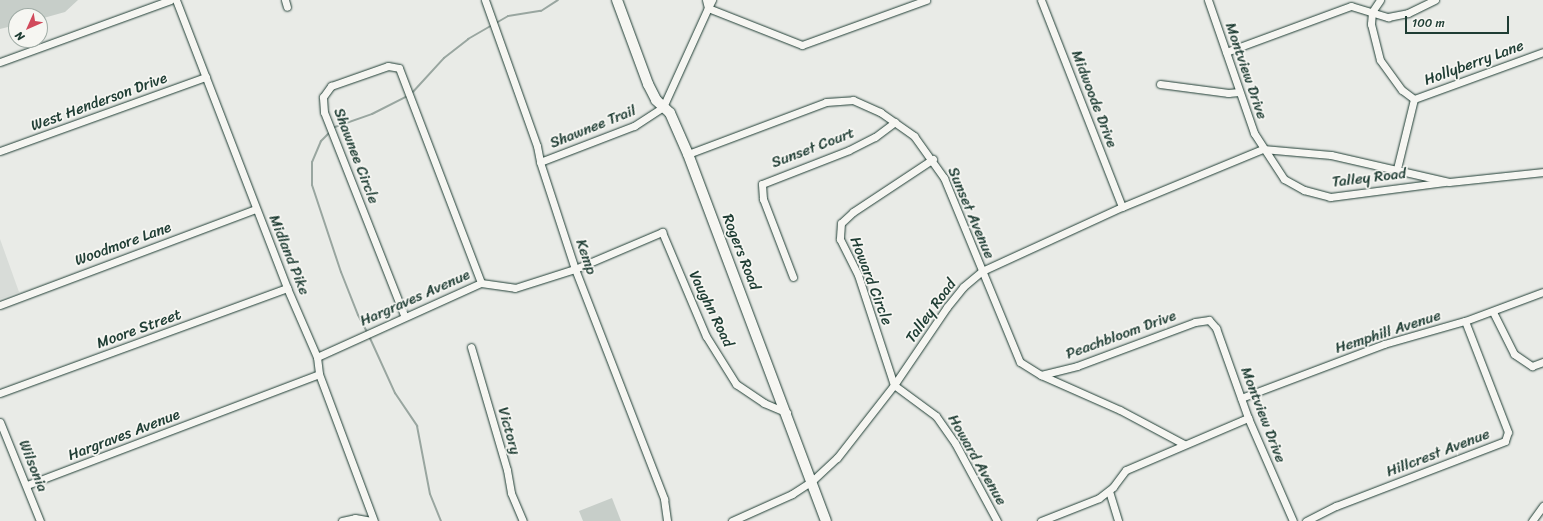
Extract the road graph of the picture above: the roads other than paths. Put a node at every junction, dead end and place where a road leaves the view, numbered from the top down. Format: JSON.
{"nodes":[{"id":1,"x":170,"y":0,"type":"edge"},
{"id":2,"x":176,"y":0,"type":"edge"},
{"id":3,"x":485,"y":0,"type":"edge"},
{"id":4,"x":617,"y":0,"type":"edge"},
{"id":5,"x":706,"y":0,"type":"edge"},
{"id":6,"x":712,"y":0,"type":"edge"},
{"id":7,"x":926,"y":0,"type":"edge"},
{"id":8,"x":1041,"y":0,"type":"edge"},
{"id":9,"x":1208,"y":0,"type":"edge"},
{"id":10,"x":1380,"y":0,"type":"edge"},
{"id":11,"x":1435,"y":0,"type":"edge"},
{"id":12,"x":708,"y":8,"type":"junction"},
{"id":13,"x":1372,"y":12,"type":"junction"},
{"id":14,"x":1226,"y":52,"type":"junction"},
{"id":15,"x":1543,"y":52,"type":"edge"},
{"id":16,"x":0,"y":62,"type":"edge"},
{"id":17,"x":206,"y":77,"type":"junction"},
{"id":18,"x":1160,"y":84,"type":"dead end"},
{"id":19,"x":1239,"y":92,"type":"junction"},
{"id":20,"x":1414,"y":98,"type":"junction"},
{"id":21,"x":663,"y":107,"type":"junction"},
{"id":22,"x":895,"y":122,"type":"junction"},
{"id":23,"x":1263,"y":149,"type":"junction"},
{"id":24,"x":0,"y":151,"type":"edge"},
{"id":25,"x":688,"y":154,"type":"junction"},
{"id":26,"x":933,"y":160,"type":"junction"},
{"id":27,"x":540,"y":162,"type":"junction"},
{"id":28,"x":1397,"y":169,"type":"junction"},
{"id":29,"x":1543,"y":172,"type":"edge"},
{"id":30,"x":1450,"y":182,"type":"junction"},
{"id":31,"x":1122,"y":206,"type":"junction"},
{"id":32,"x":256,"y":209,"type":"junction"},
{"id":33,"x":662,"y":232,"type":"joint"},
{"id":34,"x":575,"y":270,"type":"junction"},
{"id":35,"x":982,"y":271,"type":"junction"},
{"id":36,"x":793,"y":277,"type":"dead end"},
{"id":37,"x":481,"y":283,"type":"junction"},
{"id":38,"x":287,"y":288,"type":"junction"},
{"id":39,"x":1543,"y":292,"type":"edge"},
{"id":40,"x":0,"y":305,"type":"edge"},
{"id":41,"x":1493,"y":312,"type":"junction"},
{"id":42,"x":404,"y":315,"type":"junction"},
{"id":43,"x":1210,"y":320,"type":"joint"},
{"id":44,"x":1465,"y":321,"type":"junction"},
{"id":45,"x":471,"y":347,"type":"dead end"},
{"id":46,"x":317,"y":357,"type":"junction"},
{"id":47,"x":1543,"y":362,"type":"edge"},
{"id":48,"x":319,"y":374,"type":"junction"},
{"id":49,"x":1041,"y":375,"type":"junction"},
{"id":50,"x":894,"y":385,"type":"junction"},
{"id":51,"x":0,"y":393,"type":"edge"},
{"id":52,"x":1241,"y":398,"type":"junction"},
{"id":53,"x":787,"y":413,"type":"junction"},
{"id":54,"x":1248,"y":418,"type":"junction"},
{"id":55,"x":0,"y":422,"type":"edge"},
{"id":56,"x":1184,"y":444,"type":"junction"},
{"id":57,"x":812,"y":481,"type":"junction"},
{"id":58,"x":27,"y":485,"type":"junction"},
{"id":59,"x":1109,"y":491,"type":"junction"},
{"id":60,"x":1543,"y":506,"type":"edge"},
{"id":61,"x":40,"y":521,"type":"edge"},
{"id":62,"x":342,"y":521,"type":"edge"},
{"id":63,"x":373,"y":521,"type":"edge"},
{"id":64,"x":523,"y":521,"type":"edge"},
{"id":65,"x":667,"y":521,"type":"edge"},
{"id":66,"x":732,"y":521,"type":"edge"},
{"id":67,"x":826,"y":521,"type":"edge"},
{"id":68,"x":997,"y":521,"type":"edge"},
{"id":69,"x":1041,"y":521,"type":"edge"},
{"id":70,"x":1118,"y":521,"type":"edge"},
{"id":71,"x":1293,"y":521,"type":"edge"},
{"id":72,"x":1306,"y":521,"type":"edge"},
{"id":73,"x":1532,"y":521,"type":"edge"}],
"edges":[{"from":1,"to":16,"type":"street"},
{"from":2,"to":17,"type":"street","name":"Midland Pike"},
{"from":3,"to":27,"type":"street","name":"Kemp"},
{"from":4,"to":21,"type":"street","name":"Rogers Road"},
{"from":5,"to":12,"type":"street"},
{"from":6,"to":12,"type":"street"},
{"from":7,"to":12,"type":"street"},
{"from":8,"to":31,"type":"street","name":"Midwoode Drive"},
{"from":9,"to":14,"type":"street","name":"Montview Drive"},
{"from":10,"to":13,"type":"street"},
{"from":11,"to":13,"type":"street"},
{"from":12,"to":21,"type":"street"},
{"from":13,"to":14,"type":"street"},
{"from":13,"to":20,"type":"street"},
{"from":14,"to":19,"type":"street","name":"Montview Drive"},
{"from":15,"to":20,"type":"street","name":"Hollyberry Lane"},
{"from":17,"to":24,"type":"street","name":"West Henderson Drive"},
{"from":17,"to":32,"type":"street","name":"Midland Pike"},
{"from":18,"to":19,"type":"street"},
{"from":19,"to":23,"type":"street","name":"Montview Drive"},
{"from":20,"to":28,"type":"street"},
{"from":21,"to":25,"type":"street","name":"Rogers Road"},
{"from":21,"to":27,"type":"street","name":"Shawnee Trail"},
{"from":22,"to":25,"type":"street","name":"Sunset Avenue"},
{"from":22,"to":26,"type":"street","name":"Sunset Avenue"},
{"from":22,"to":36,"type":"street","name":"Sunset Court"},
{"from":23,"to":28,"type":"street","name":"Talley Road"},
{"from":23,"to":30,"type":"street","name":"Talley Road"},
{"from":23,"to":31,"type":"street","name":"Talley Road"},
{"from":25,"to":53,"type":"street","name":"Rogers Road"},
{"from":26,"to":35,"type":"street","name":"Sunset Avenue"},
{"from":26,"to":50,"type":"street","name":"Howard Circle"},
{"from":27,"to":34,"type":"street","name":"Kemp"},
{"from":28,"to":30,"type":"street","name":"Talley Road"},
{"from":29,"to":30,"type":"street","name":"Talley Road"},
{"from":31,"to":35,"type":"street","name":"Talley Road"},
{"from":32,"to":38,"type":"street","name":"Midland Pike"},
{"from":32,"to":40,"type":"street","name":"Woodmore Lane"},
{"from":33,"to":34,"type":"street","name":"Hargraves Avenue"},
{"from":33,"to":53,"type":"street","name":"Vaughn Road"},
{"from":34,"to":37,"type":"street","name":"Hargraves Avenue"},
{"from":34,"to":65,"type":"street","name":"Kemp"},
{"from":35,"to":49,"type":"street","name":"Sunset Avenue"},
{"from":35,"to":50,"type":"street","name":"Talley Road"},
{"from":37,"to":42,"type":"street","name":"Hargraves Avenue"},
{"from":37,"to":42,"type":"street","name":"Shawnee Circle"},
{"from":38,"to":46,"type":"street","name":"Midland Pike"},
{"from":38,"to":51,"type":"street","name":"Moore Street"},
{"from":39,"to":41,"type":"street","name":"Hemphill Avenue"},
{"from":41,"to":44,"type":"street","name":"Hemphill Avenue"},
{"from":41,"to":47,"type":"street"},
{"from":42,"to":46,"type":"street","name":"Hargraves Avenue"},
{"from":43,"to":49,"type":"street","name":"Peachbloom Drive"},
{"from":43,"to":52,"type":"street","name":"Montview Drive"},
{"from":44,"to":52,"type":"street","name":"Hemphill Avenue"},
{"from":44,"to":72,"type":"street","name":"Hillcrest Avenue"},
{"from":45,"to":64,"type":"street","name":"Victory"},
{"from":46,"to":48,"type":"street","name":"Midland Pike"},
{"from":48,"to":58,"type":"street","name":"Hargraves Avenue"},
{"from":48,"to":63,"type":"street","name":"Midland Pike"},
{"from":49,"to":56,"type":"street","name":"Sunset Avenue"},
{"from":50,"to":57,"type":"street","name":"Talley Road"},
{"from":50,"to":68,"type":"street","name":"Howard Avenue"},
{"from":52,"to":54,"type":"street","name":"Montview Drive"},
{"from":53,"to":57,"type":"street","name":"Rogers Road"},
{"from":54,"to":56,"type":"street"},
{"from":54,"to":71,"type":"street","name":"Montview Drive"},
{"from":55,"to":58,"type":"street","name":"Wilsonia"},
{"from":56,"to":59,"type":"street"},
{"from":57,"to":66,"type":"street","name":"Talley Road"},
{"from":57,"to":67,"type":"street","name":"Rogers Road"},
{"from":58,"to":61,"type":"street","name":"Wilsonia"},
{"from":59,"to":69,"type":"street"},
{"from":59,"to":70,"type":"street"},
{"from":60,"to":73,"type":"street"},
{"from":62,"to":63,"type":"street"}]}
